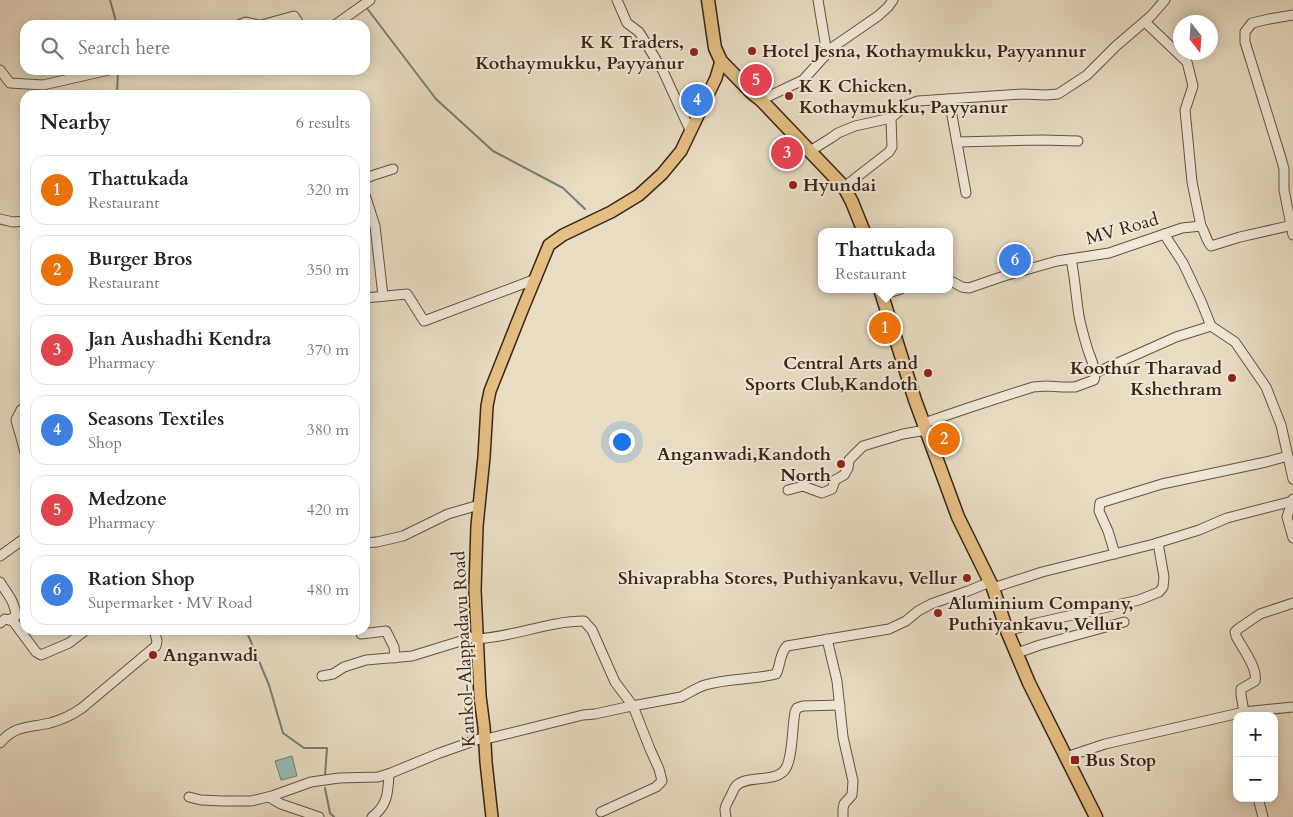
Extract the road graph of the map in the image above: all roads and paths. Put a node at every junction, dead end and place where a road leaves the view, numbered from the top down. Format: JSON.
{"nodes":[{"id":1,"x":617,"y":0,"type":"edge"},
{"id":2,"x":708,"y":0,"type":"edge"},
{"id":3,"x":818,"y":0,"type":"edge"},
{"id":4,"x":893,"y":0,"type":"edge"},
{"id":5,"x":1165,"y":0,"type":"edge"},
{"id":6,"x":367,"y":3,"type":"edge"},
{"id":7,"x":1293,"y":15,"type":"edge"},
{"id":8,"x":278,"y":20,"type":"edge"},
{"id":9,"x":297,"y":20,"type":"edge"},
{"id":10,"x":342,"y":20,"type":"edge"},
{"id":11,"x":1145,"y":22,"type":"junction"},
{"id":12,"x":827,"y":54,"type":"junction"},
{"id":13,"x":720,"y":61,"type":"junction"},
{"id":14,"x":0,"y":70,"type":"edge"},
{"id":15,"x":87,"y":75,"type":"edge"},
{"id":16,"x":949,"y":99,"type":"junction"},
{"id":17,"x":761,"y":100,"type":"junction"},
{"id":18,"x":892,"y":118,"type":"junction"},
{"id":19,"x":690,"y":130,"type":"junction"},
{"id":20,"x":1078,"y":141,"type":"dead end"},
{"id":21,"x":957,"y":142,"type":"junction"},
{"id":22,"x":810,"y":151,"type":"junction"},
{"id":23,"x":393,"y":169,"type":"dead end"},
{"id":24,"x":370,"y":177,"type":"edge"},
{"id":25,"x":844,"y":187,"type":"junction"},
{"id":26,"x":966,"y":193,"type":"dead end"},
{"id":27,"x":370,"y":210,"type":"edge"},
{"id":28,"x":0,"y":219,"type":"edge"},
{"id":29,"x":20,"y":221,"type":"edge"},
{"id":30,"x":1292,"y":225,"type":"edge"},
{"id":31,"x":1201,"y":226,"type":"junction"},
{"id":32,"x":862,"y":228,"type":"edge"},
{"id":33,"x":1164,"y":234,"type":"junction"},
{"id":34,"x":1293,"y":235,"type":"edge"},
{"id":35,"x":1071,"y":259,"type":"junction"},
{"id":36,"x":536,"y":279,"type":"junction"},
{"id":37,"x":953,"y":282,"type":"edge"},
{"id":38,"x":881,"y":293,"type":"edge"},
{"id":39,"x":383,"y":296,"type":"junction"},
{"id":40,"x":370,"y":297,"type":"edge"},
{"id":41,"x":1211,"y":326,"type":"junction"},
{"id":42,"x":1095,"y":373,"type":"junction"},
{"id":43,"x":20,"y":412,"type":"edge"},
{"id":44,"x":925,"y":427,"type":"junction"},
{"id":45,"x":20,"y":434,"type":"edge"},
{"id":46,"x":1288,"y":456,"type":"junction"},
{"id":47,"x":1293,"y":479,"type":"edge"},
{"id":48,"x":788,"y":490,"type":"dead end"},
{"id":49,"x":1293,"y":500,"type":"edge"},
{"id":50,"x":479,"y":505,"type":"junction"},
{"id":51,"x":1290,"y":516,"type":"edge"},
{"id":52,"x":1293,"y":538,"type":"edge"},
{"id":53,"x":20,"y":542,"type":"edge"},
{"id":54,"x":370,"y":543,"type":"edge"},
{"id":55,"x":1158,"y":543,"type":"junction"},
{"id":56,"x":1115,"y":554,"type":"junction"},
{"id":57,"x":0,"y":556,"type":"edge"},
{"id":58,"x":0,"y":582,"type":"edge"},
{"id":59,"x":992,"y":585,"type":"junction"},
{"id":60,"x":1293,"y":603,"type":"edge"},
{"id":61,"x":4,"y":621,"type":"edge"},
{"id":62,"x":1124,"y":622,"type":"dead end"},
{"id":63,"x":20,"y":630,"type":"edge"},
{"id":64,"x":1007,"y":631,"type":"junction"},
{"id":65,"x":370,"y":633,"type":"edge"},
{"id":66,"x":23,"y":635,"type":"edge"},
{"id":67,"x":79,"y":635,"type":"edge"},
{"id":68,"x":155,"y":635,"type":"edge"},
{"id":69,"x":477,"y":637,"type":"junction"},
{"id":70,"x":826,"y":639,"type":"junction"},
{"id":71,"x":1017,"y":653,"type":"junction"},
{"id":72,"x":395,"y":658,"type":"junction"},
{"id":73,"x":322,"y":676,"type":"dead end"},
{"id":74,"x":840,"y":705,"type":"junction"},
{"id":75,"x":632,"y":706,"type":"junction"},
{"id":76,"x":1293,"y":707,"type":"edge"},
{"id":77,"x":1244,"y":712,"type":"joint"},
{"id":78,"x":1233,"y":715,"type":"edge"},
{"id":79,"x":486,"y":738,"type":"junction"},
{"id":80,"x":0,"y":743,"type":"edge"},
{"id":81,"x":1066,"y":757,"type":"junction"},
{"id":82,"x":389,"y":774,"type":"junction"},
{"id":83,"x":189,"y":797,"type":"dead end"},
{"id":84,"x":269,"y":797,"type":"junction"},
{"id":85,"x":1259,"y":802,"type":"edge"},
{"id":86,"x":601,"y":812,"type":"dead end"},
{"id":87,"x":319,"y":817,"type":"edge"},
{"id":88,"x":372,"y":817,"type":"edge"},
{"id":89,"x":492,"y":817,"type":"edge"},
{"id":90,"x":726,"y":817,"type":"edge"},
{"id":91,"x":843,"y":817,"type":"edge"},
{"id":92,"x":1096,"y":817,"type":"edge"},
{"id":93,"x":1263,"y":817,"type":"edge"}],
"edges":[{"from":1,"to":19,"type":"street"},
{"from":2,"to":13,"type":"highway"},
{"from":3,"to":12,"type":"street"},
{"from":4,"to":12,"type":"street"},
{"from":5,"to":11,"type":"street"},
{"from":6,"to":10,"type":"street"},
{"from":7,"to":30,"type":"street"},
{"from":8,"to":9,"type":"street"},
{"from":11,"to":16,"type":"street"},
{"from":11,"to":31,"type":"street"},
{"from":12,"to":17,"type":"street"},
{"from":13,"to":17,"type":"highway"},
{"from":13,"to":19,"type":"main road","name":"Kankol-Alappadavu Road"},
{"from":14,"to":15,"type":"street"},
{"from":16,"to":18,"type":"street"},
{"from":16,"to":21,"type":"street"},
{"from":17,"to":22,"type":"highway"},
{"from":18,"to":22,"type":"street"},
{"from":18,"to":25,"type":"street"},
{"from":19,"to":36,"type":"main road","name":"Kankol-Alappadavu Road"},
{"from":20,"to":21,"type":"street"},
{"from":21,"to":26,"type":"street"},
{"from":22,"to":25,"type":"highway"},
{"from":23,"to":24,"type":"street"},
{"from":25,"to":32,"type":"highway"},
{"from":27,"to":39,"type":"street"},
{"from":28,"to":29,"type":"street"},
{"from":30,"to":31,"type":"street"},
{"from":30,"to":34,"type":"street"},
{"from":31,"to":33,"type":"street","name":"MV Road"},
{"from":33,"to":35,"type":"street","name":"MV Road"},
{"from":33,"to":41,"type":"street"},
{"from":35,"to":37,"type":"street","name":"MV Road"},
{"from":35,"to":42,"type":"street"},
{"from":36,"to":39,"type":"street"},
{"from":36,"to":50,"type":"main road","name":"Kankol-Alappadavu Road"},
{"from":38,"to":44,"type":"highway"},
{"from":39,"to":40,"type":"street"},
{"from":41,"to":42,"type":"street"},
{"from":41,"to":46,"type":"street"},
{"from":42,"to":44,"type":"street"},
{"from":43,"to":45,"type":"street"},
{"from":44,"to":48,"type":"street"},
{"from":44,"to":59,"type":"highway"},
{"from":46,"to":47,"type":"street"},
{"from":46,"to":56,"type":"street"},
{"from":49,"to":51,"type":"street"},
{"from":49,"to":55,"type":"street"},
{"from":50,"to":54,"type":"street"},
{"from":50,"to":69,"type":"main road","name":"Kankol-Alappadavu Road"},
{"from":51,"to":52,"type":"street"},
{"from":53,"to":57,"type":"street"},
{"from":55,"to":56,"type":"street"},
{"from":55,"to":64,"type":"street"},
{"from":56,"to":59,"type":"street"},
{"from":58,"to":61,"type":"street"},
{"from":59,"to":64,"type":"highway"},
{"from":59,"to":70,"type":"street"},
{"from":60,"to":77,"type":"street"},
{"from":61,"to":63,"type":"street"},
{"from":62,"to":71,"type":"street"},
{"from":64,"to":71,"type":"highway"},
{"from":65,"to":72,"type":"street"},
{"from":66,"to":67,"type":"street"},
{"from":68,"to":80,"type":"street"},
{"from":69,"to":72,"type":"street"},
{"from":69,"to":75,"type":"street"},
{"from":69,"to":79,"type":"main road","name":"Kankol-Alappadavu Road"},
{"from":70,"to":74,"type":"street"},
{"from":70,"to":75,"type":"street"},
{"from":71,"to":81,"type":"highway"},
{"from":72,"to":73,"type":"street"},
{"from":74,"to":90,"type":"street"},
{"from":74,"to":91,"type":"street"},
{"from":75,"to":79,"type":"street"},
{"from":75,"to":86,"type":"street"},
{"from":76,"to":77,"type":"street"},
{"from":78,"to":81,"type":"street"},
{"from":79,"to":82,"type":"street"},
{"from":79,"to":89,"type":"main road","name":"Kankol-Alappadavu Road"},
{"from":81,"to":92,"type":"highway"},
{"from":82,"to":84,"type":"street"},
{"from":82,"to":88,"type":"street"},
{"from":83,"to":84,"type":"street"},
{"from":84,"to":87,"type":"street"},
{"from":85,"to":93,"type":"street"}]}
